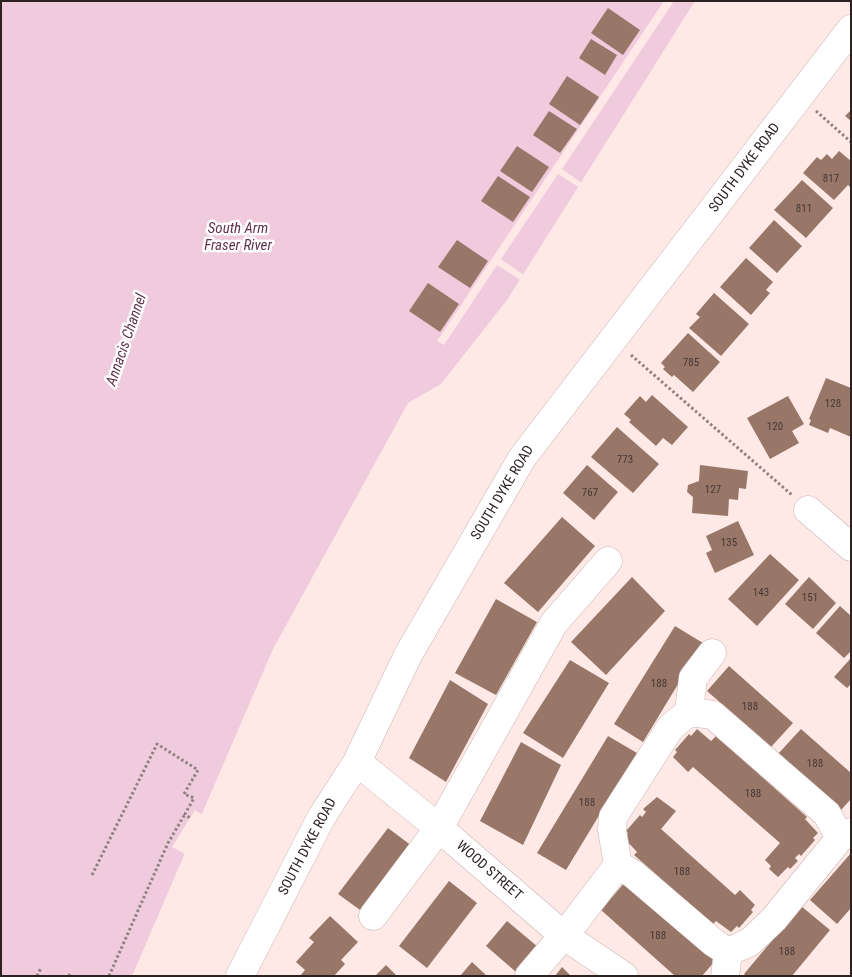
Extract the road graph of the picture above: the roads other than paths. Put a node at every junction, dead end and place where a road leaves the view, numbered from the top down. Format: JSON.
{"nodes":[{"id":1,"x":851,"y":29,"type":"edge"},
{"id":2,"x":808,"y":510,"type":"road end"},
{"id":3,"x":851,"y":547,"type":"edge"},
{"id":4,"x":608,"y":561,"type":"dead end"},
{"id":5,"x":712,"y":652,"type":"dead end"},
{"id":6,"x":689,"y":712,"type":"junction"},
{"id":7,"x":357,"y":762,"type":"junction"},
{"id":8,"x":439,"y":828,"type":"junction"},
{"id":9,"x":845,"y":835,"type":"edge"},
{"id":10,"x":618,"y":865,"type":"junction"},
{"id":11,"x":373,"y":916,"type":"dead end"},
{"id":12,"x":564,"y":935,"type":"junction"},
{"id":13,"x":727,"y":964,"type":"edge"},
{"id":14,"x":240,"y":976,"type":"edge"},
{"id":15,"x":529,"y":976,"type":"edge"},
{"id":16,"x":624,"y":976,"type":"edge"}],
"edges":[{"from":1,"to":7,"type":"street","name":"SOUTH DYKE ROAD"},
{"from":2,"to":3,"type":"street"},
{"from":4,"to":8,"type":"street"},
{"from":5,"to":6,"type":"street"},
{"from":6,"to":9,"type":"street"},
{"from":6,"to":10,"type":"street"},
{"from":7,"to":8,"type":"street","name":"WOOD STREET"},
{"from":7,"to":14,"type":"street","name":"SOUTH DYKE ROAD"},
{"from":8,"to":11,"type":"street"},
{"from":8,"to":12,"type":"street","name":"WOOD STREET"},
{"from":9,"to":13,"type":"street"},
{"from":10,"to":12,"type":"street"},
{"from":10,"to":13,"type":"street"},
{"from":12,"to":15,"type":"street"},
{"from":12,"to":16,"type":"street","name":"WOOD STREET"}]}
